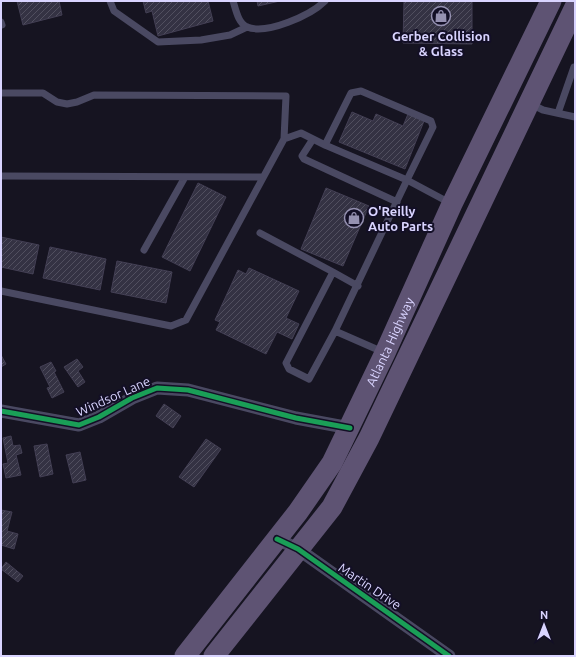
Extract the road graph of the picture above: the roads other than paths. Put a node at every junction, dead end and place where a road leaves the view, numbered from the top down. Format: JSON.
{"nodes":[{"id":1,"x":110,"y":1,"type":"edge"},
{"id":2,"x":232,"y":1,"type":"edge"},
{"id":3,"x":325,"y":1,"type":"edge"},
{"id":4,"x":551,"y":1,"type":"edge"},
{"id":5,"x":575,"y":7,"type":"edge"},
{"id":6,"x":247,"y":27,"type":"junction"},
{"id":7,"x":574,"y":67,"type":"edge"},
{"id":8,"x":1,"y":93,"type":"edge"},
{"id":9,"x":529,"y":103,"type":"junction"},
{"id":10,"x":558,"y":113,"type":"junction"},
{"id":11,"x":575,"y":117,"type":"edge"},
{"id":12,"x":284,"y":139,"type":"junction"},
{"id":13,"x":313,"y":139,"type":"junction"},
{"id":14,"x":325,"y":145,"type":"junction"},
{"id":15,"x":1,"y":176,"type":"edge"},
{"id":16,"x":185,"y":177,"type":"junction"},
{"id":17,"x":263,"y":177,"type":"junction"},
{"id":18,"x":407,"y":180,"type":"junction"},
{"id":19,"x":397,"y":202,"type":"junction"},
{"id":20,"x":452,"y":204,"type":"junction"},
{"id":21,"x":260,"y":233,"type":"dead end"},
{"id":22,"x":144,"y":250,"type":"dead end"},
{"id":23,"x":333,"y":272,"type":"junction"},
{"id":24,"x":358,"y":286,"type":"junction"},
{"id":25,"x":1,"y":290,"type":"edge"},
{"id":26,"x":335,"y":331,"type":"junction"},
{"id":27,"x":385,"y":353,"type":"junction"},
{"id":28,"x":1,"y":411,"type":"edge"},
{"id":29,"x":350,"y":428,"type":"junction"},
{"id":30,"x":277,"y":539,"type":"junction"},
{"id":31,"x":298,"y":549,"type":"junction"},
{"id":32,"x":185,"y":656,"type":"edge"},
{"id":33,"x":214,"y":656,"type":"edge"},
{"id":34,"x":449,"y":656,"type":"edge"}],
"edges":[{"from":1,"to":6,"type":"lane"},
{"from":2,"to":6,"type":"lane"},
{"from":3,"to":6,"type":"lane"},
{"from":4,"to":20,"type":"main road","name":"Atlanta Highway"},
{"from":5,"to":9,"type":"main road","name":"Atlanta Highway"},
{"from":7,"to":10,"type":"lane"},
{"from":8,"to":12,"type":"lane"},
{"from":9,"to":10,"type":"lane"},
{"from":9,"to":31,"type":"main road","name":"Atlanta Highway"},
{"from":10,"to":11,"type":"lane"},
{"from":12,"to":13,"type":"lane"},
{"from":12,"to":17,"type":"lane"},
{"from":13,"to":14,"type":"lane"},
{"from":13,"to":19,"type":"lane"},
{"from":14,"to":18,"type":"lane"},
{"from":14,"to":18,"type":"lane"},
{"from":15,"to":16,"type":"lane"},
{"from":16,"to":17,"type":"lane"},
{"from":16,"to":22,"type":"lane"},
{"from":17,"to":25,"type":"lane"},
{"from":18,"to":19,"type":"lane"},
{"from":18,"to":20,"type":"lane"},
{"from":19,"to":24,"type":"lane"},
{"from":20,"to":27,"type":"main road","name":"Atlanta Highway"},
{"from":21,"to":23,"type":"lane"},
{"from":23,"to":24,"type":"lane"},
{"from":23,"to":26,"type":"lane"},
{"from":24,"to":26,"type":"lane"},
{"from":26,"to":27,"type":"lane"},
{"from":27,"to":29,"type":"main road","name":"Atlanta Highway"},
{"from":28,"to":29,"type":"street","name":"Windsor Lane"},
{"from":29,"to":30,"type":"main road","name":"Atlanta Highway"},
{"from":30,"to":31,"type":"street","name":"Martin Drive"},
{"from":30,"to":32,"type":"main road","name":"Atlanta Highway"},
{"from":31,"to":33,"type":"main road","name":"Atlanta Highway"},
{"from":31,"to":34,"type":"street","name":"Martin Drive"}]}
